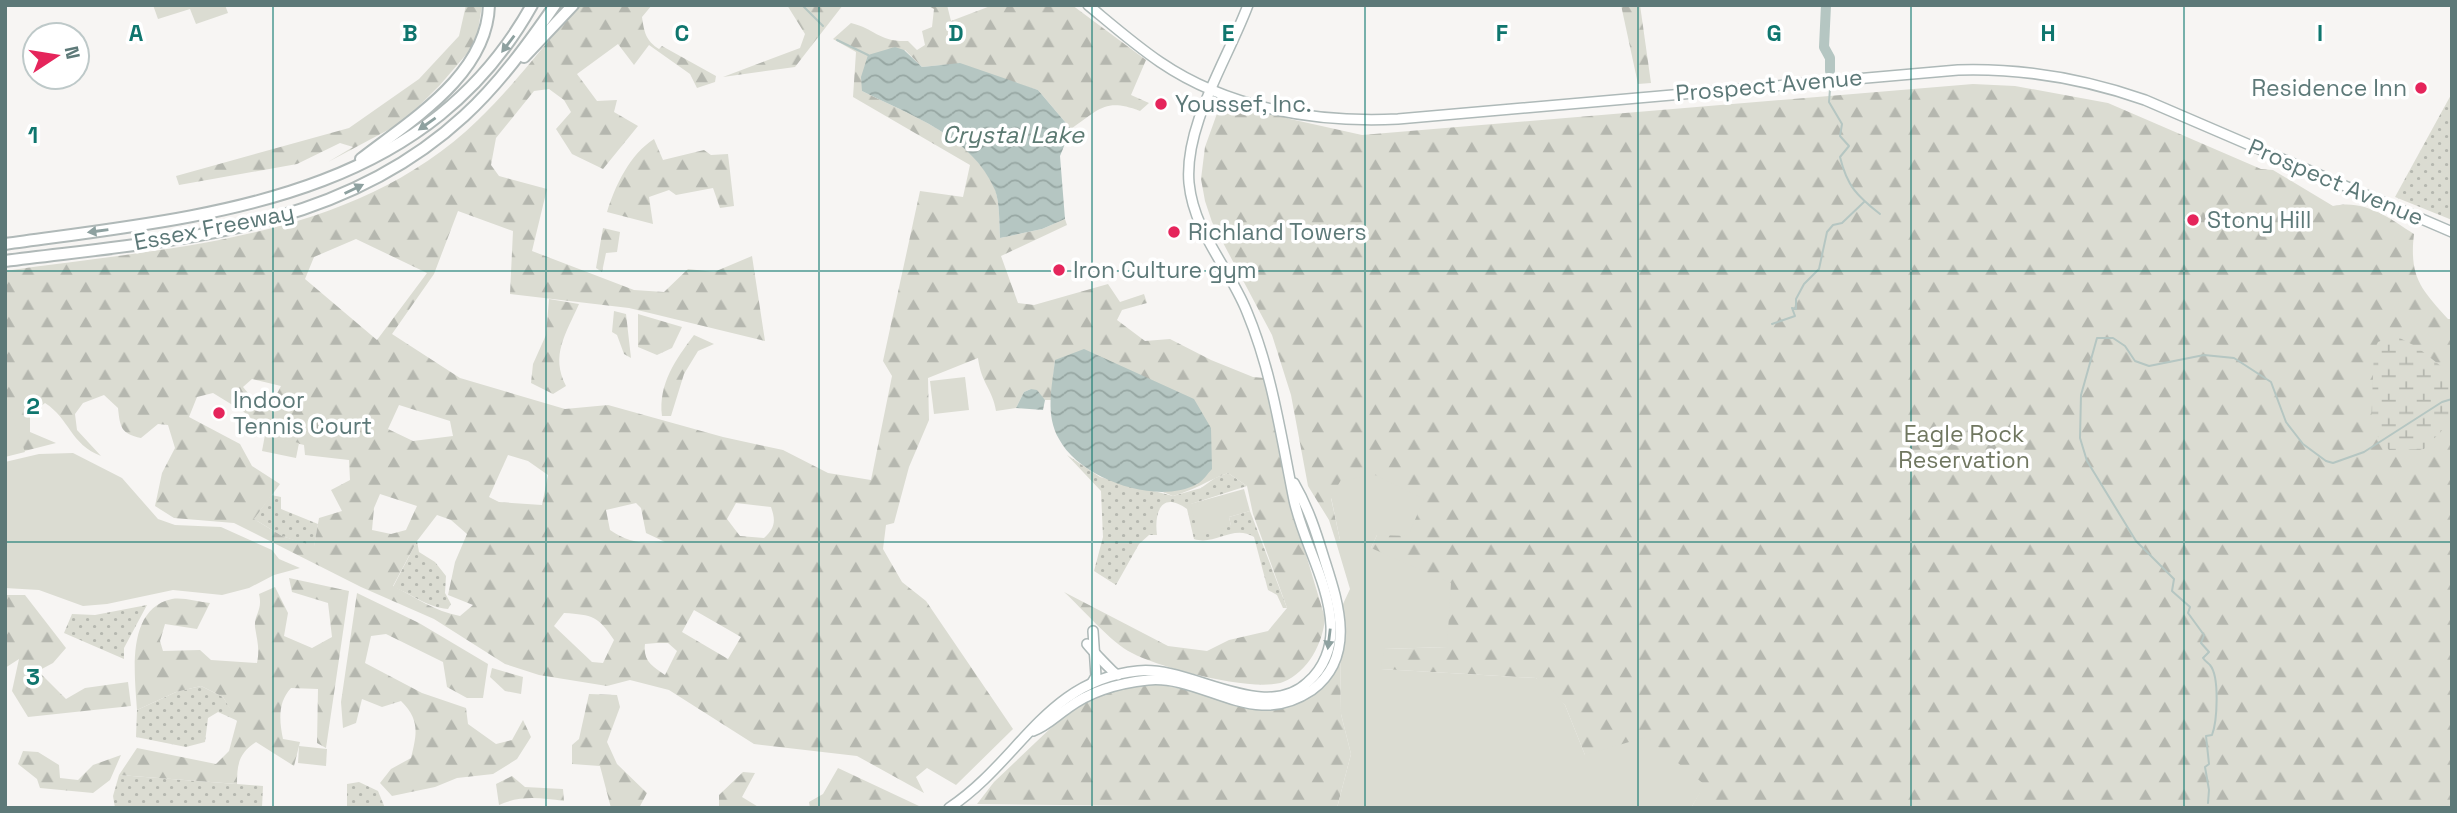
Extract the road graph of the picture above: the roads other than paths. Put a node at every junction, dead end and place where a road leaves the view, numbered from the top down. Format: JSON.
{"nodes":[{"id":1,"x":489,"y":5,"type":"edge"},
{"id":2,"x":532,"y":5,"type":"edge"},
{"id":3,"x":555,"y":5,"type":"edge"},
{"id":4,"x":573,"y":5,"type":"edge"},
{"id":5,"x":1087,"y":5,"type":"edge"},
{"id":6,"x":1248,"y":5,"type":"edge"},
{"id":7,"x":491,"y":88,"type":"junction"},
{"id":8,"x":1213,"y":90,"type":"junction"},
{"id":9,"x":346,"y":170,"type":"junction"},
{"id":10,"x":2452,"y":232,"type":"edge"},
{"id":11,"x":5,"y":244,"type":"edge"},
{"id":12,"x":5,"y":261,"type":"edge"},
{"id":13,"x":1292,"y":479,"type":"junction"},
{"id":14,"x":1303,"y":528,"type":"junction"},
{"id":15,"x":1326,"y":565,"type":"junction"},
{"id":16,"x":1317,"y":572,"type":"junction"},
{"id":17,"x":1093,"y":631,"type":"dead end"},
{"id":18,"x":1087,"y":644,"type":"dead end"},
{"id":19,"x":1096,"y":652,"type":"junction"},
{"id":20,"x":1114,"y":674,"type":"junction"},
{"id":21,"x":1095,"y":680,"type":"junction"},
{"id":22,"x":1150,"y":680,"type":"junction"},
{"id":23,"x":1048,"y":723,"type":"junction"},
{"id":24,"x":1032,"y":730,"type":"junction"},
{"id":25,"x":949,"y":808,"type":"edge"}],
"edges":[{"from":1,"to":9,"type":"highway"},
{"from":2,"to":9,"type":"highway","name":"Essex Freeway","one_way":true},
{"from":3,"to":7,"type":"highway","name":"Essex Freeway"},
{"from":4,"to":7,"type":"highway"},
{"from":5,"to":8,"type":"main road","name":"Prospect Avenue"},
{"from":6,"to":8,"type":"main road"},
{"from":12,"to":7,"type":"highway","name":"Essex Freeway","one_way":true},
{"from":8,"to":10,"type":"main road","name":"Prospect Avenue"},
{"from":8,"to":13,"type":"main road"},
{"from":9,"to":11,"type":"highway","name":"Essex Freeway","one_way":true},
{"from":13,"to":14,"type":"main road"},
{"from":13,"to":15,"type":"main road"},
{"from":14,"to":15,"type":"main road"},
{"from":14,"to":16,"type":"main road"},
{"from":15,"to":16,"type":"main road"},
{"from":15,"to":22,"type":"main road"},
{"from":16,"to":20,"type":"main road","one_way":true},
{"from":17,"to":19,"type":"main road"},
{"from":18,"to":19,"type":"main road"},
{"from":19,"to":20,"type":"main road"},
{"from":19,"to":21,"type":"main road"},
{"from":20,"to":21,"type":"main road"},
{"from":20,"to":22,"type":"main road"},
{"from":21,"to":23,"type":"main road"},
{"from":21,"to":24,"type":"main road"},
{"from":22,"to":23,"type":"main road"},
{"from":23,"to":24,"type":"main road"},
{"from":24,"to":25,"type":"main road"}]}
